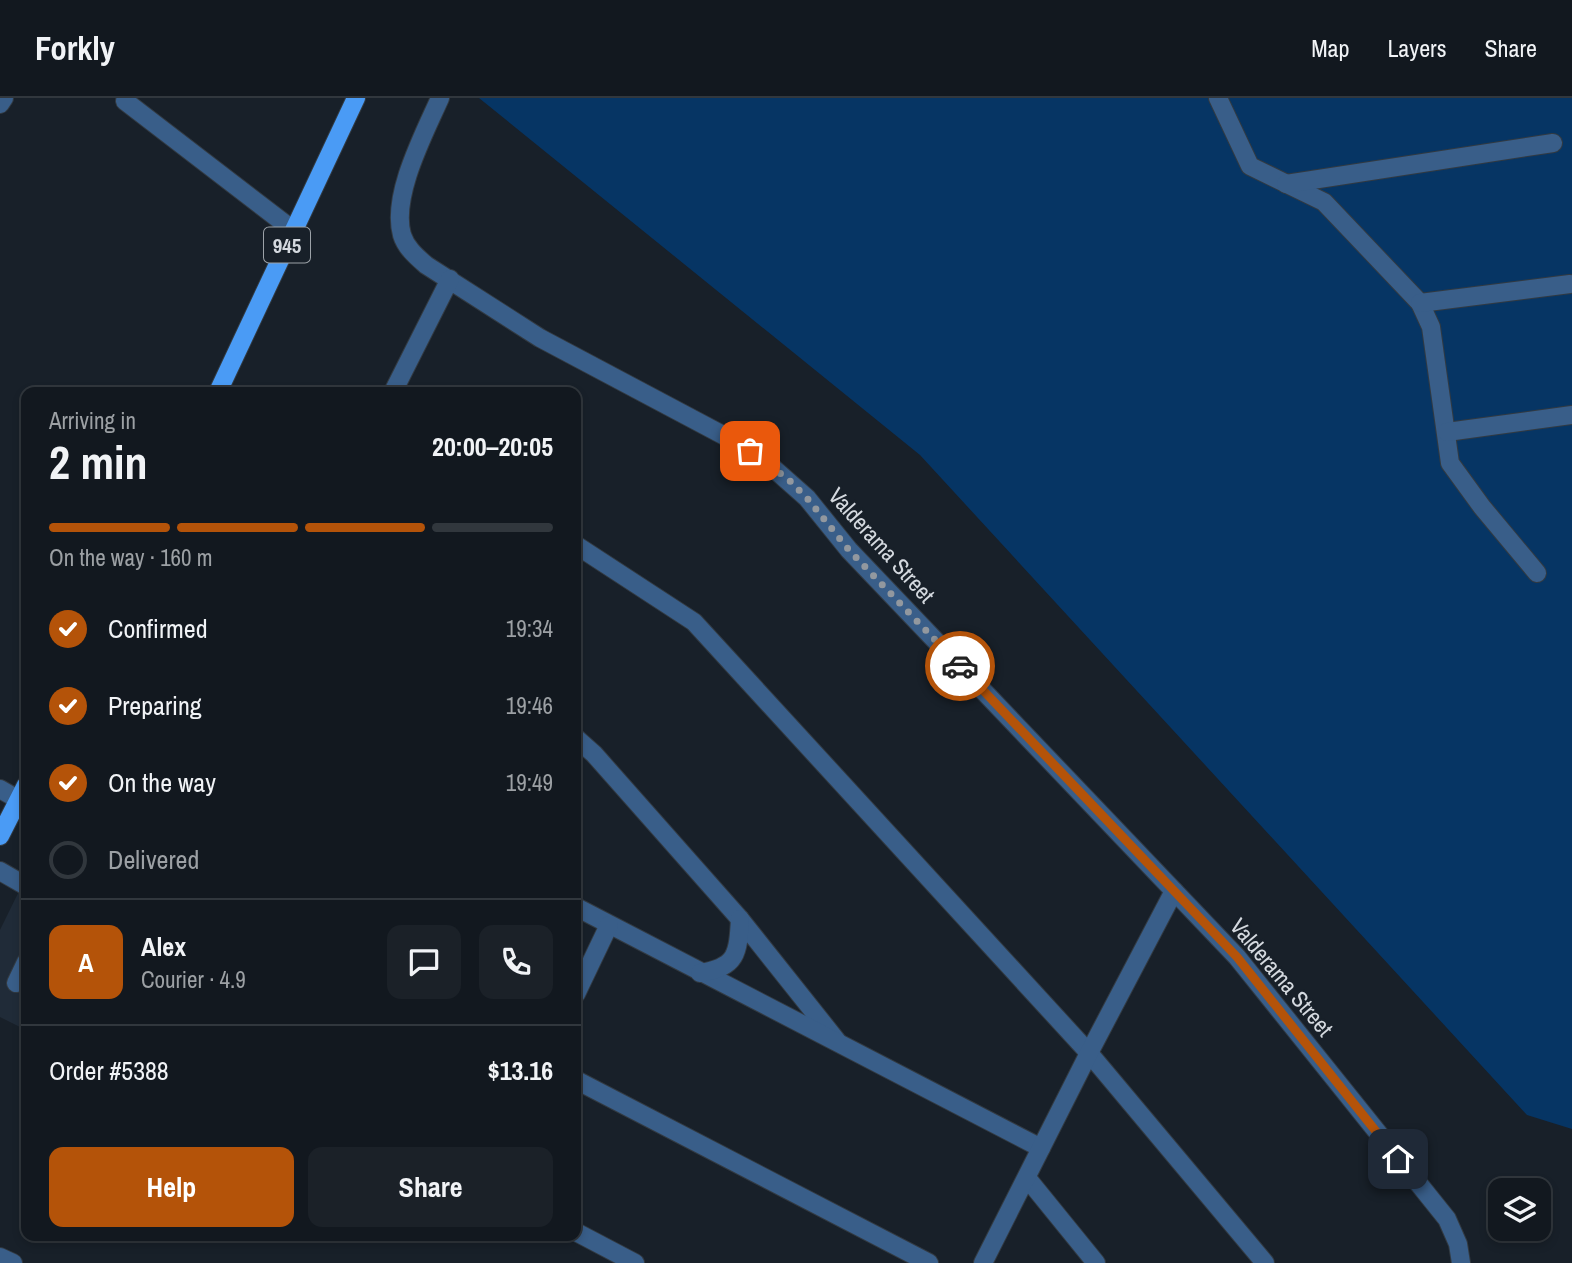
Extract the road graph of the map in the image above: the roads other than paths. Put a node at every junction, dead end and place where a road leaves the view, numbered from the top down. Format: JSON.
{"nodes":[{"id":1,"x":4,"y":98,"type":"edge"},
{"id":2,"x":356,"y":98,"type":"edge"},
{"id":3,"x":440,"y":98,"type":"edge"},
{"id":4,"x":1218,"y":98,"type":"edge"},
{"id":5,"x":125,"y":101,"type":"dead end"},
{"id":6,"x":0,"y":104,"type":"edge"},
{"id":7,"x":1553,"y":143,"type":"dead end"},
{"id":8,"x":1286,"y":184,"type":"junction"},
{"id":9,"x":293,"y":230,"type":"junction"},
{"id":10,"x":450,"y":279,"type":"junction"},
{"id":11,"x":1570,"y":284,"type":"dead end"},
{"id":12,"x":1420,"y":303,"type":"junction"},
{"id":13,"x":220,"y":387,"type":"edge"},
{"id":14,"x":396,"y":387,"type":"edge"},
{"id":15,"x":1572,"y":415,"type":"edge"},
{"id":16,"x":1447,"y":432,"type":"junction"},
{"id":17,"x":581,"y":548,"type":"edge"},
{"id":18,"x":1537,"y":572,"type":"dead end"},
{"id":19,"x":581,"y":742,"type":"edge"},
{"id":20,"x":0,"y":789,"type":"edge"},
{"id":21,"x":21,"y":792,"type":"edge"},
{"id":22,"x":21,"y":794,"type":"edge"},
{"id":23,"x":0,"y":836,"type":"edge"},
{"id":24,"x":0,"y":870,"type":"edge"},
{"id":25,"x":21,"y":883,"type":"edge"},
{"id":26,"x":1174,"y":891,"type":"junction"},
{"id":27,"x":581,"y":910,"type":"edge"},
{"id":28,"x":740,"y":919,"type":"junction"},
{"id":29,"x":609,"y":925,"type":"junction"},
{"id":30,"x":21,"y":972,"type":"edge"},
{"id":31,"x":700,"y":973,"type":"junction"},
{"id":32,"x":16,"y":983,"type":"dead end"},
{"id":33,"x":581,"y":984,"type":"edge"},
{"id":34,"x":842,"y":1047,"type":"junction"},
{"id":35,"x":1088,"y":1053,"type":"junction"},
{"id":36,"x":581,"y":1083,"type":"edge"},
{"id":37,"x":1041,"y":1149,"type":"junction"},
{"id":38,"x":1027,"y":1178,"type":"junction"},
{"id":39,"x":581,"y":1234,"type":"edge"},
{"id":40,"x":0,"y":1257,"type":"edge"},
{"id":41,"x":13,"y":1263,"type":"edge"},
{"id":42,"x":635,"y":1263,"type":"edge"},
{"id":43,"x":929,"y":1263,"type":"edge"},
{"id":44,"x":984,"y":1263,"type":"edge"},
{"id":45,"x":1096,"y":1263,"type":"edge"},
{"id":46,"x":1265,"y":1263,"type":"edge"},
{"id":47,"x":1461,"y":1263,"type":"edge"}],
"edges":[{"from":1,"to":6,"type":"street"},
{"from":2,"to":9,"type":"main road","number":"945"},
{"from":3,"to":10,"type":"street","name":"Valderama Street"},
{"from":4,"to":8,"type":"street"},
{"from":5,"to":9,"type":"street"},
{"from":7,"to":8,"type":"street"},
{"from":8,"to":12,"type":"street"},
{"from":9,"to":13,"type":"main road","number":"945"},
{"from":10,"to":14,"type":"street"},
{"from":10,"to":26,"type":"street","name":"Valderama Street"},
{"from":11,"to":12,"type":"street"},
{"from":12,"to":16,"type":"street"},
{"from":15,"to":16,"type":"street"},
{"from":16,"to":18,"type":"street"},
{"from":17,"to":35,"type":"street"},
{"from":19,"to":28,"type":"street"},
{"from":20,"to":21,"type":"street"},
{"from":22,"to":23,"type":"main road"},
{"from":24,"to":25,"type":"street"},
{"from":26,"to":35,"type":"street"},
{"from":26,"to":47,"type":"street","name":"Valderama Street"},
{"from":27,"to":29,"type":"street"},
{"from":28,"to":31,"type":"street"},
{"from":28,"to":34,"type":"street"},
{"from":29,"to":31,"type":"street"},
{"from":29,"to":33,"type":"street"},
{"from":30,"to":32,"type":"street"},
{"from":31,"to":34,"type":"street"},
{"from":34,"to":37,"type":"street"},
{"from":35,"to":37,"type":"street"},
{"from":35,"to":46,"type":"street"},
{"from":36,"to":43,"type":"street"},
{"from":37,"to":38,"type":"street"},
{"from":38,"to":44,"type":"street"},
{"from":38,"to":45,"type":"street"},
{"from":39,"to":42,"type":"street"},
{"from":40,"to":41,"type":"street"}]}
